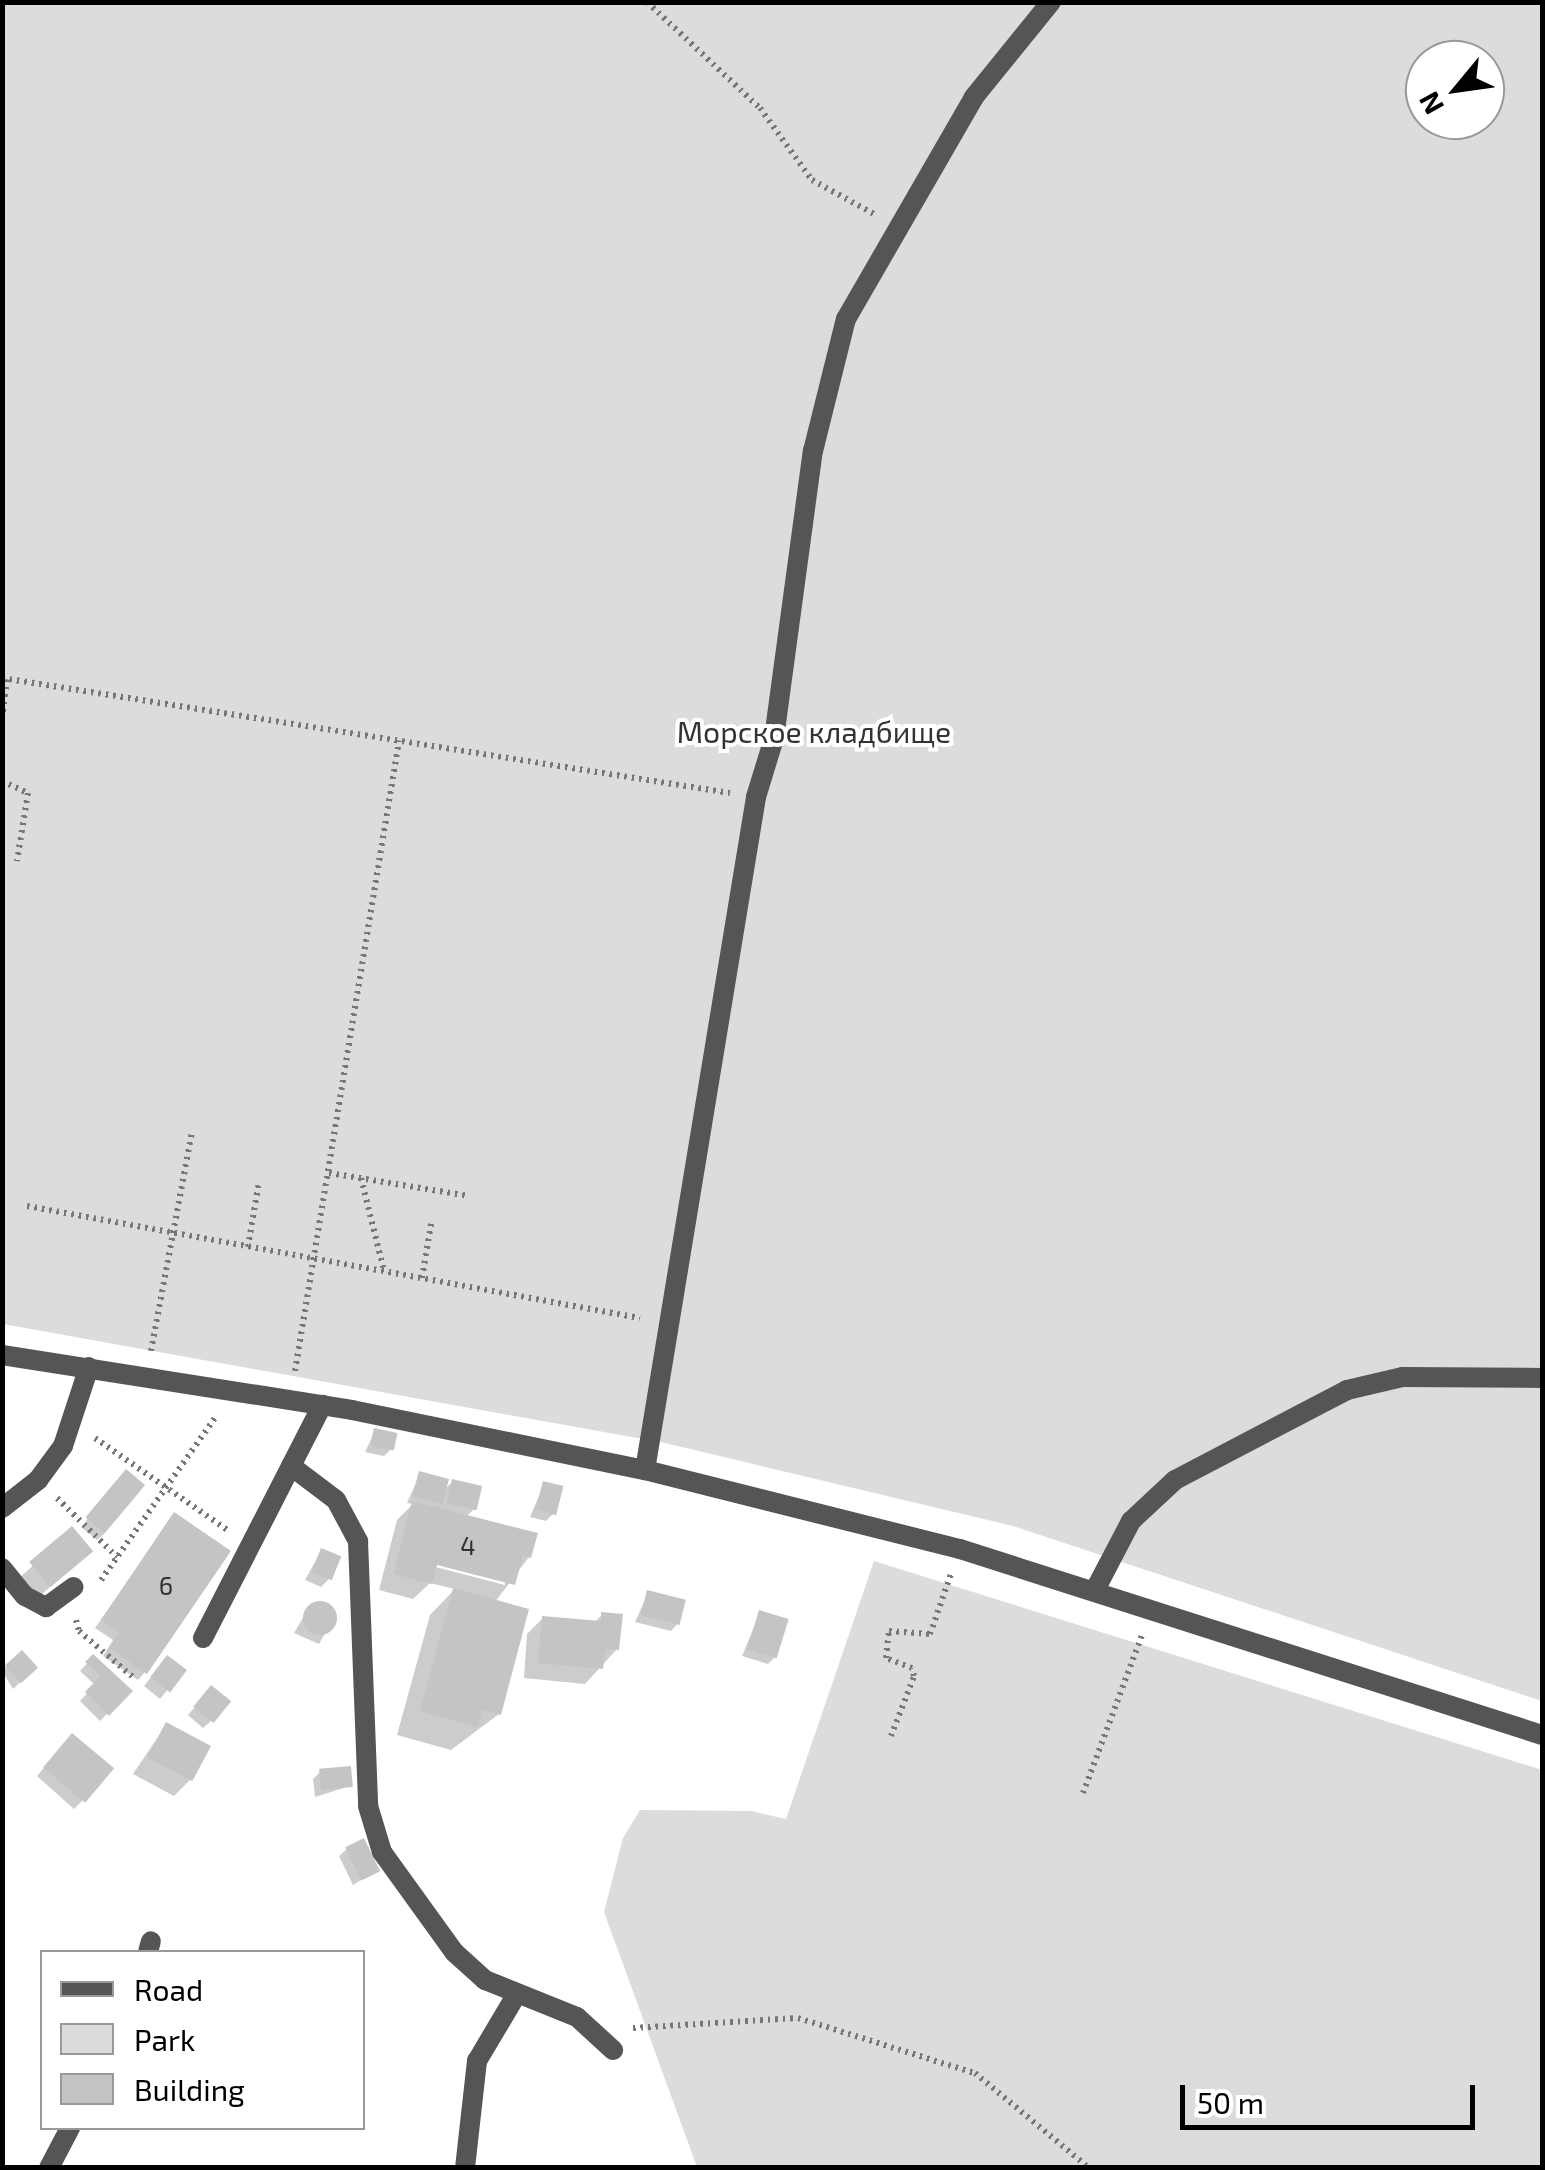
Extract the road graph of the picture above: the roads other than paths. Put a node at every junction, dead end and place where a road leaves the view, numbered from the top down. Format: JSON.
{"nodes":[{"id":1,"x":1051,"y":2,"type":"edge"},
{"id":2,"x":2,"y":1355,"type":"edge"},
{"id":3,"x":89,"y":1367,"type":"junction"},
{"id":4,"x":1542,"y":1378,"type":"edge"},
{"id":5,"x":322,"y":1405,"type":"junction"},
{"id":6,"x":290,"y":1466,"type":"junction"},
{"id":7,"x":646,"y":1470,"type":"junction"},
{"id":8,"x":2,"y":1508,"type":"edge"},
{"id":9,"x":2,"y":1568,"type":"edge"},
{"id":10,"x":74,"y":1587,"type":"dead end"},
{"id":11,"x":1095,"y":1590,"type":"junction"},
{"id":12,"x":203,"y":1638,"type":"dead end"},
{"id":13,"x":1542,"y":1735,"type":"edge"},
{"id":14,"x":515,"y":1996,"type":"junction"},
{"id":15,"x":612,"y":2050,"type":"dead end"},
{"id":16,"x":69,"y":2130,"type":"edge"},
{"id":17,"x":50,"y":2168,"type":"edge"},
{"id":18,"x":465,"y":2168,"type":"edge"}],
"edges":[{"from":1,"to":7,"type":"street"},
{"from":2,"to":3,"type":"street"},
{"from":3,"to":5,"type":"street"},
{"from":3,"to":8,"type":"street"},
{"from":4,"to":11,"type":"street"},
{"from":5,"to":6,"type":"street"},
{"from":5,"to":7,"type":"street"},
{"from":6,"to":12,"type":"street"},
{"from":6,"to":14,"type":"street"},
{"from":7,"to":11,"type":"street"},
{"from":9,"to":10,"type":"street"},
{"from":11,"to":13,"type":"street"},
{"from":14,"to":15,"type":"street"},
{"from":14,"to":18,"type":"street"},
{"from":16,"to":17,"type":"street"}]}
